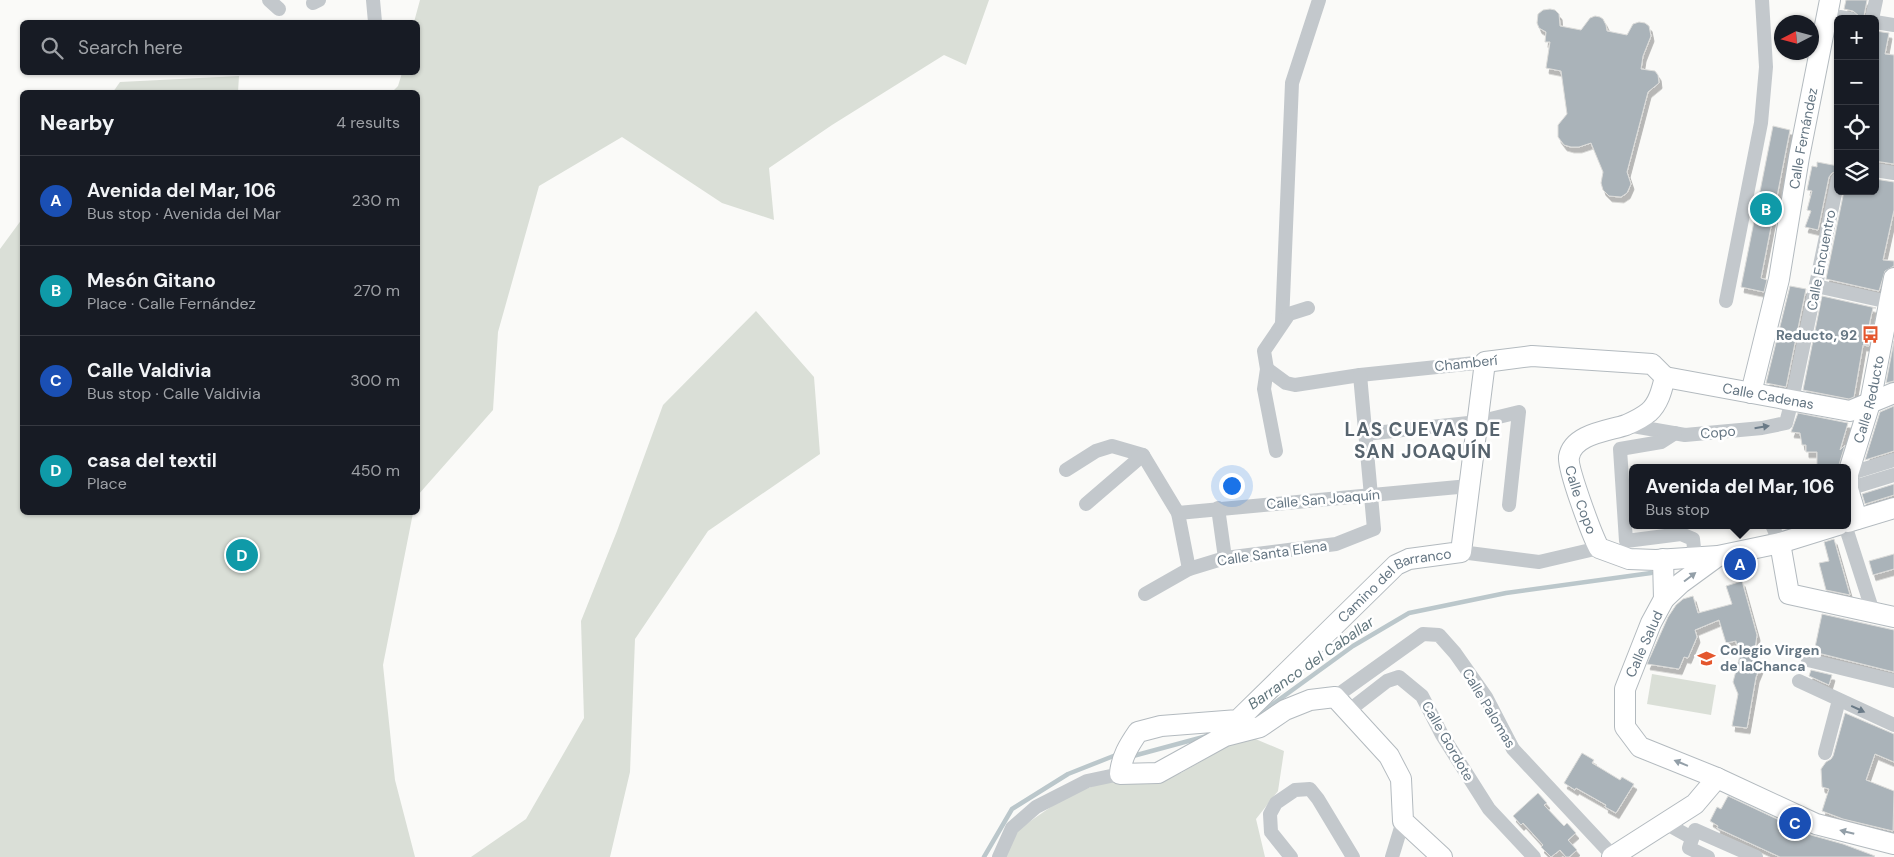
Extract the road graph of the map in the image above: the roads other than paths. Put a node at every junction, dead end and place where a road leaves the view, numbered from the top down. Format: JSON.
{"nodes":[{"id":1,"x":374,"y":0,"type":"edge"},
{"id":2,"x":1319,"y":0,"type":"edge"},
{"id":3,"x":1762,"y":0,"type":"edge"},
{"id":4,"x":1830,"y":0,"type":"edge"},
{"id":5,"x":1876,"y":0,"type":"edge"},
{"id":6,"x":1873,"y":15,"type":"edge"},
{"id":7,"x":375,"y":20,"type":"edge"},
{"id":8,"x":1879,"y":23,"type":"edge"},
{"id":9,"x":1894,"y":26,"type":"edge"},
{"id":10,"x":1879,"y":171,"type":"edge"},
{"id":11,"x":1894,"y":173,"type":"edge"},
{"id":12,"x":1835,"y":195,"type":"edge"},
{"id":13,"x":1816,"y":286,"type":"junction"},
{"id":14,"x":1892,"y":292,"type":"edge"},
{"id":15,"x":1726,"y":301,"type":"dead end"},
{"id":16,"x":1308,"y":308,"type":"dead end"},
{"id":17,"x":1282,"y":323,"type":"junction"},
{"id":18,"x":1485,"y":362,"type":"junction"},
{"id":19,"x":1267,"y":369,"type":"junction"},
{"id":20,"x":1360,"y":375,"type":"junction"},
{"id":21,"x":1665,"y":378,"type":"junction"},
{"id":22,"x":1751,"y":393,"type":"junction"},
{"id":23,"x":1894,"y":393,"type":"edge"},
{"id":24,"x":1792,"y":400,"type":"junction"},
{"id":25,"x":1870,"y":403,"type":"junction"},
{"id":26,"x":1478,"y":422,"type":"junction"},
{"id":27,"x":1627,"y":425,"type":"junction"},
{"id":28,"x":1675,"y":433,"type":"junction"},
{"id":29,"x":1365,"y":434,"type":"junction"},
{"id":30,"x":1276,"y":451,"type":"dead end"},
{"id":31,"x":1143,"y":455,"type":"junction"},
{"id":32,"x":1894,"y":460,"type":"edge"},
{"id":33,"x":1851,"y":464,"type":"edge"},
{"id":34,"x":1066,"y":470,"type":"dead end"},
{"id":35,"x":1851,"y":473,"type":"edge"},
{"id":36,"x":1894,"y":475,"type":"edge"},
{"id":37,"x":1627,"y":478,"type":"edge"},
{"id":38,"x":1469,"y":486,"type":"junction"},
{"id":39,"x":1851,"y":488,"type":"edge"},
{"id":40,"x":1371,"y":495,"type":"junction"},
{"id":41,"x":1086,"y":504,"type":"dead end"},
{"id":42,"x":1509,"y":505,"type":"dead end"},
{"id":43,"x":1218,"y":508,"type":"junction"},
{"id":44,"x":1894,"y":508,"type":"edge"},
{"id":45,"x":1628,"y":509,"type":"edge"},
{"id":46,"x":1178,"y":513,"type":"junction"},
{"id":47,"x":1851,"y":522,"type":"edge"},
{"id":48,"x":1808,"y":529,"type":"edge"},
{"id":49,"x":1849,"y":529,"type":"edge"},
{"id":50,"x":1776,"y":534,"type":"edge"},
{"id":51,"x":1598,"y":548,"type":"junction"},
{"id":52,"x":1461,"y":552,"type":"junction"},
{"id":53,"x":1718,"y":556,"type":"junction"},
{"id":54,"x":1695,"y":557,"type":"junction"},
{"id":55,"x":1224,"y":558,"type":"junction"},
{"id":56,"x":1663,"y":559,"type":"junction"},
{"id":57,"x":1189,"y":568,"type":"junction"},
{"id":58,"x":1145,"y":594,"type":"dead end"},
{"id":59,"x":1664,"y":599,"type":"junction"},
{"id":60,"x":1873,"y":612,"type":"junction"},
{"id":61,"x":1894,"y":617,"type":"edge"},
{"id":62,"x":1808,"y":660,"type":"dead end"},
{"id":63,"x":1798,"y":681,"type":"dead end"},
{"id":64,"x":1894,"y":681,"type":"edge"},
{"id":65,"x":1839,"y":700,"type":"junction"},
{"id":66,"x":1341,"y":705,"type":"junction"},
{"id":67,"x":1894,"y":725,"type":"edge"},
{"id":68,"x":1825,"y":752,"type":"dead end"},
{"id":69,"x":1120,"y":769,"type":"junction"},
{"id":70,"x":1717,"y":778,"type":"junction"},
{"id":71,"x":1404,"y":821,"type":"junction"},
{"id":72,"x":1665,"y":823,"type":"junction"},
{"id":73,"x":1692,"y":838,"type":"junction"},
{"id":74,"x":1892,"y":846,"type":"edge"},
{"id":75,"x":999,"y":857,"type":"edge"},
{"id":76,"x":1291,"y":857,"type":"edge"},
{"id":77,"x":1353,"y":857,"type":"edge"},
{"id":78,"x":1392,"y":857,"type":"edge"},
{"id":79,"x":1442,"y":857,"type":"edge"},
{"id":80,"x":1534,"y":857,"type":"edge"},
{"id":81,"x":1613,"y":857,"type":"edge"},
{"id":82,"x":1708,"y":857,"type":"edge"},
{"id":83,"x":1756,"y":857,"type":"edge"}],
"edges":[{"from":1,"to":7,"type":"street"},
{"from":2,"to":17,"type":"street"},
{"from":3,"to":15,"type":"street"},
{"from":4,"to":22,"type":"street","name":"Calle Fernández"},
{"from":5,"to":6,"type":"street"},
{"from":8,"to":9,"type":"street"},
{"from":10,"to":11,"type":"street"},
{"from":12,"to":13,"type":"street","name":"Calle Encuentro"},
{"from":13,"to":14,"type":"street"},
{"from":13,"to":24,"type":"street","name":"Calle Encuentro"},
{"from":14,"to":25,"type":"street","name":"Calle Reducto"},
{"from":16,"to":17,"type":"street"},
{"from":17,"to":19,"type":"street"},
{"from":18,"to":20,"type":"street","name":"Chamberí"},
{"from":18,"to":21,"type":"street","name":"Chamberí"},
{"from":18,"to":26,"type":"street","name":"Camino del Barranco"},
{"from":19,"to":20,"type":"street","name":"Chamberí"},
{"from":19,"to":30,"type":"street"},
{"from":20,"to":29,"type":"street"},
{"from":21,"to":22,"type":"street","name":"Calle Cadenas"},
{"from":21,"to":27,"type":"street","name":"Calle Copo"},
{"from":22,"to":24,"type":"street","name":"Calle Cadenas"},
{"from":23,"to":25,"type":"street","name":"Calle Cadenas"},
{"from":24,"to":25,"type":"street","name":"Calle Cadenas"},
{"from":28,"to":24,"type":"street","name":"Copo","one_way":true},
{"from":25,"to":33,"type":"street","name":"Calle Reducto"},
{"from":26,"to":29,"type":"street"},
{"from":26,"to":38,"type":"street","name":"Camino del Barranco"},
{"from":26,"to":42,"type":"street"},
{"from":27,"to":28,"type":"street","name":"Copo"},
{"from":27,"to":51,"type":"street","name":"Calle Copo"},
{"from":28,"to":37,"type":"street"},
{"from":29,"to":40,"type":"street"},
{"from":31,"to":34,"type":"street"},
{"from":31,"to":41,"type":"street"},
{"from":31,"to":46,"type":"street"},
{"from":32,"to":35,"type":"street"},
{"from":36,"to":39,"type":"street"},
{"from":37,"to":45,"type":"street"},
{"from":38,"to":40,"type":"street","name":"Calle San Joaquín"},
{"from":38,"to":52,"type":"street","name":"Camino del Barranco"},
{"from":40,"to":43,"type":"street","name":"Calle San Joaquín"},
{"from":40,"to":55,"type":"street","name":"Calle Santa Elena"},
{"from":43,"to":46,"type":"street","name":"Calle San Joaquín"},
{"from":43,"to":55,"type":"street"},
{"from":44,"to":47,"type":"street"},
{"from":45,"to":54,"type":"street"},
{"from":46,"to":57,"type":"street"},
{"from":48,"to":50,"type":"street"},
{"from":49,"to":60,"type":"street"},
{"from":50,"to":53,"type":"street"},
{"from":50,"to":60,"type":"street"},
{"from":51,"to":52,"type":"street"},
{"from":51,"to":56,"type":"street","name":"Calle Copo"},
{"from":52,"to":69,"type":"street","name":"Camino del Barranco"},
{"from":53,"to":54,"type":"street","name":"Calle Copo"},
{"from":59,"to":53,"type":"street","name":"Calle Salud","one_way":true},
{"from":54,"to":56,"type":"street","name":"Calle Copo"},
{"from":55,"to":57,"type":"street","name":"Calle Santa Elena"},
{"from":56,"to":59,"type":"street"},
{"from":57,"to":58,"type":"street","name":"Calle Santa Elena"},
{"from":70,"to":59,"type":"street","name":"Calle Salud","one_way":true},
{"from":60,"to":61,"type":"street"},
{"from":62,"to":64,"type":"street"},
{"from":63,"to":65,"type":"street"},
{"from":65,"to":67,"type":"street","one_way":true},
{"from":65,"to":68,"type":"street"},
{"from":66,"to":69,"type":"street"},
{"from":66,"to":71,"type":"street"},
{"from":66,"to":80,"type":"street","name":"Calle Gordote"},
{"from":66,"to":81,"type":"street","name":"Calle Palomas"},
{"from":69,"to":75,"type":"street"},
{"from":70,"to":72,"type":"street"},
{"from":74,"to":70,"type":"street","one_way":true},
{"from":71,"to":78,"type":"street"},
{"from":71,"to":79,"type":"street"},
{"from":72,"to":73,"type":"street"},
{"from":72,"to":81,"type":"street"},
{"from":73,"to":82,"type":"street"},
{"from":73,"to":83,"type":"street"},
{"from":76,"to":77,"type":"street"}]}
